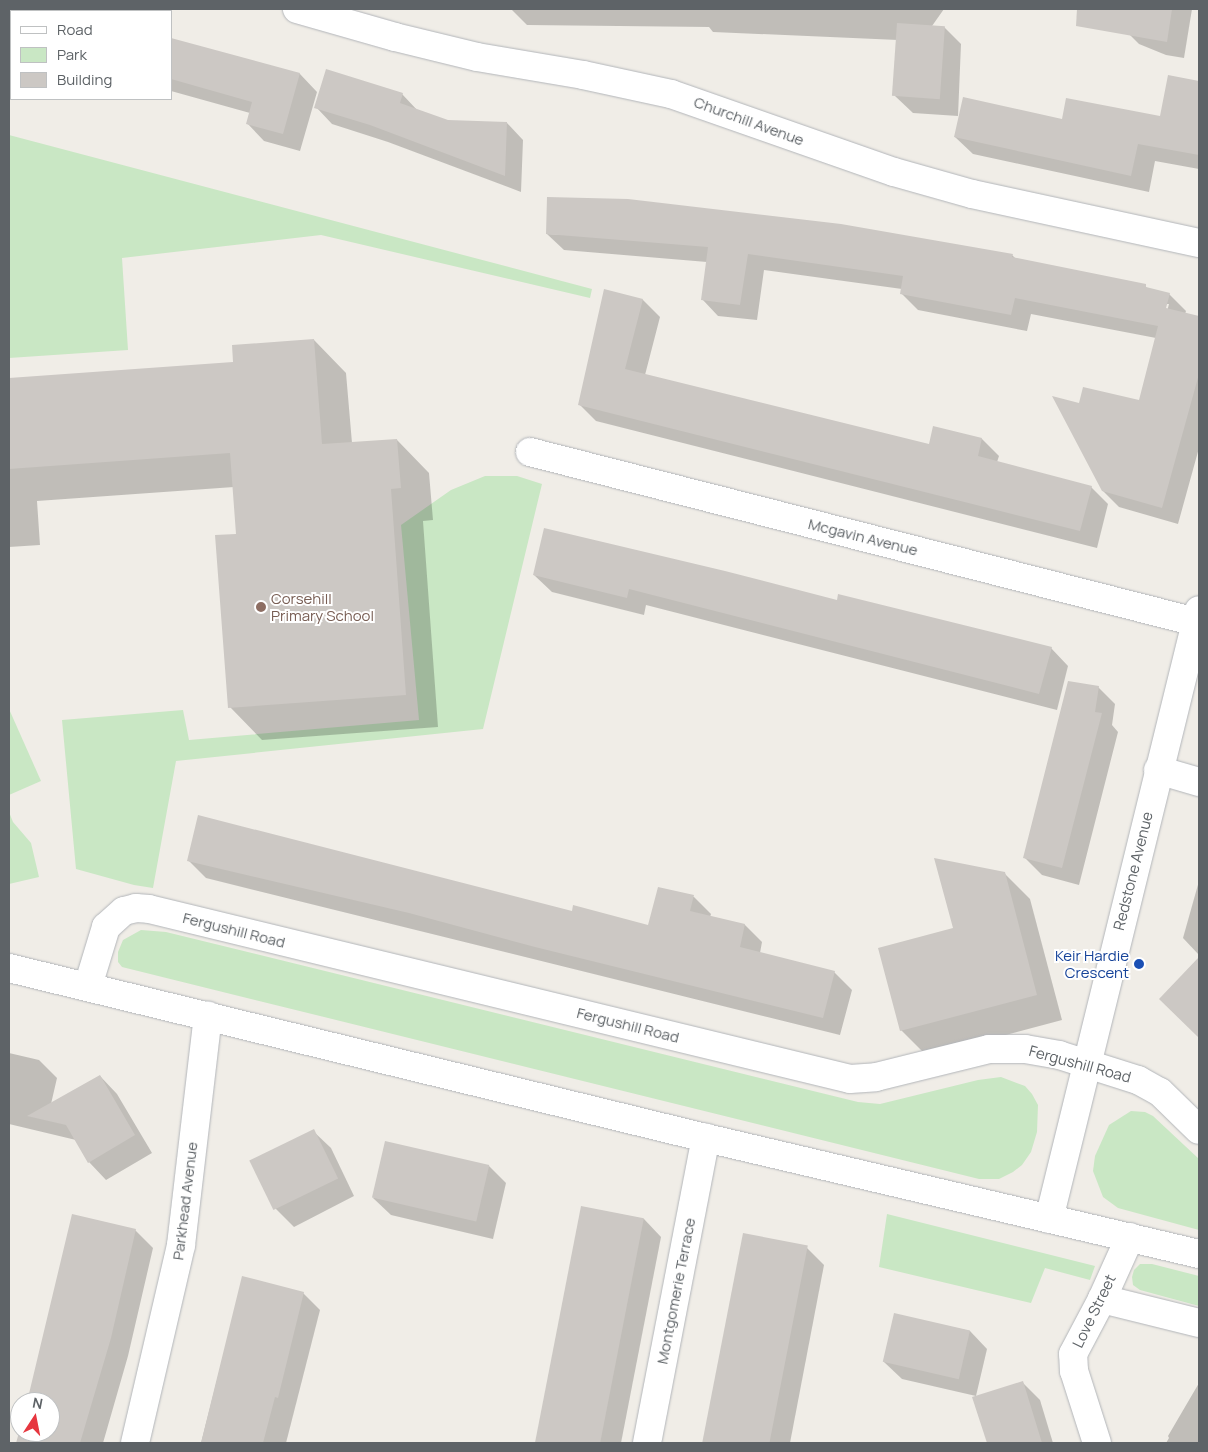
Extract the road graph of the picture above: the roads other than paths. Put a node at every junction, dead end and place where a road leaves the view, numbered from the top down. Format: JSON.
{"nodes":[{"id":1,"x":297,"y":9,"type":"edge"},
{"id":2,"x":1199,"y":243,"type":"edge"},
{"id":3,"x":530,"y":452,"type":"dead end"},
{"id":4,"x":1198,"y":616,"type":"edge"},
{"id":5,"x":1158,"y":770,"type":"junction"},
{"id":6,"x":1199,"y":782,"type":"edge"},
{"id":7,"x":9,"y":968,"type":"edge"},
{"id":8,"x":88,"y":986,"type":"junction"},
{"id":9,"x":208,"y":1016,"type":"junction"},
{"id":10,"x":1085,"y":1064,"type":"junction"},
{"id":11,"x":1199,"y":1130,"type":"edge"},
{"id":12,"x":706,"y":1138,"type":"junction"},
{"id":13,"x":1049,"y":1219,"type":"junction"},
{"id":14,"x":1130,"y":1237,"type":"junction"},
{"id":15,"x":1199,"y":1254,"type":"edge"},
{"id":16,"x":1102,"y":1299,"type":"junction"},
{"id":17,"x":1199,"y":1323,"type":"edge"},
{"id":18,"x":135,"y":1443,"type":"edge"},
{"id":19,"x":647,"y":1443,"type":"edge"},
{"id":20,"x":1097,"y":1443,"type":"edge"}],
"edges":[{"from":1,"to":2,"type":"street","name":"Churchill Avenue"},
{"from":3,"to":4,"type":"street","name":"Mcgavin Avenue"},
{"from":4,"to":5,"type":"street","name":"Redstone Avenue"},
{"from":5,"to":6,"type":"street"},
{"from":5,"to":10,"type":"street","name":"Redstone Avenue"},
{"from":7,"to":8,"type":"street"},
{"from":8,"to":9,"type":"street"},
{"from":8,"to":10,"type":"street","name":"Fergushill Road"},
{"from":9,"to":12,"type":"street"},
{"from":9,"to":18,"type":"street","name":"Parkhead Avenue"},
{"from":10,"to":11,"type":"street","name":"Fergushill Road"},
{"from":10,"to":13,"type":"street","name":"Redstone Avenue"},
{"from":12,"to":13,"type":"street"},
{"from":12,"to":19,"type":"street","name":"Montgomerie Terrace"},
{"from":13,"to":14,"type":"street"},
{"from":14,"to":15,"type":"street"},
{"from":14,"to":16,"type":"street","name":"Love Street"},
{"from":16,"to":17,"type":"street"},
{"from":16,"to":20,"type":"street","name":"Love Street"}]}
